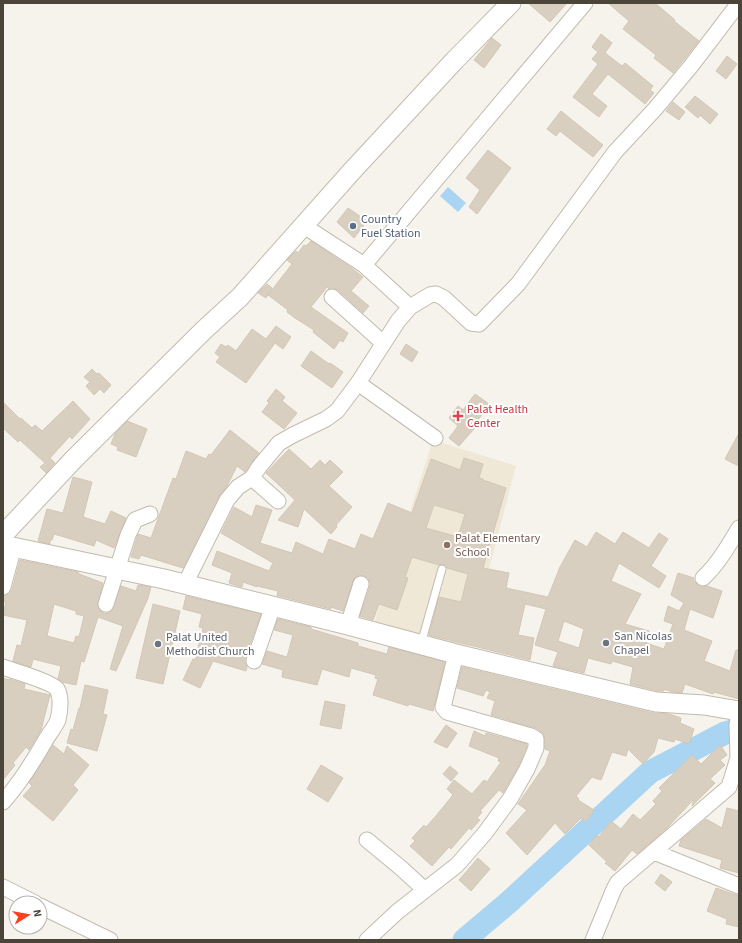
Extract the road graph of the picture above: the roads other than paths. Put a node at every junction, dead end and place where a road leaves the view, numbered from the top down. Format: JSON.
{"nodes":[{"id":1,"x":512,"y":3,"type":"edge"},
{"id":2,"x":585,"y":3,"type":"edge"},
{"id":3,"x":739,"y":3,"type":"edge"},
{"id":4,"x":304,"y":226,"type":"junction"},
{"id":5,"x":364,"y":264,"type":"junction"},
{"id":6,"x":332,"y":297,"type":"dead end"},
{"id":7,"x":410,"y":307,"type":"junction"},
{"id":8,"x":383,"y":343,"type":"junction"},
{"id":9,"x":358,"y":383,"type":"junction"},
{"id":10,"x":435,"y":438,"type":"dead end"},
{"id":11,"x":252,"y":478,"type":"junction"},
{"id":12,"x":278,"y":501,"type":"dead end"},
{"id":13,"x":150,"y":514,"type":"dead end"},
{"id":14,"x":739,"y":528,"type":"edge"},
{"id":15,"x":7,"y":542,"type":"edge"},
{"id":16,"x":117,"y":568,"type":"junction"},
{"id":17,"x":442,"y":569,"type":"dead end"},
{"id":18,"x":703,"y":578,"type":"dead end"},
{"id":19,"x":185,"y":584,"type":"junction"},
{"id":20,"x":361,"y":584,"type":"dead end"},
{"id":21,"x":3,"y":587,"type":"edge"},
{"id":22,"x":106,"y":604,"type":"dead end"},
{"id":23,"x":273,"y":606,"type":"junction"},
{"id":24,"x":348,"y":625,"type":"junction"},
{"id":25,"x":421,"y":644,"type":"junction"},
{"id":26,"x":456,"y":654,"type":"junction"},
{"id":27,"x":254,"y":661,"type":"dead end"},
{"id":28,"x":3,"y":667,"type":"edge"},
{"id":29,"x":738,"y":716,"type":"edge"},
{"id":30,"x":734,"y":789,"type":"edge"},
{"id":31,"x":3,"y":802,"type":"edge"},
{"id":32,"x":366,"y":840,"type":"dead end"},
{"id":33,"x":654,"y":852,"type":"junction"},
{"id":34,"x":739,"y":886,"type":"edge"},
{"id":35,"x":3,"y":887,"type":"edge"},
{"id":36,"x":425,"y":890,"type":"junction"},
{"id":37,"x":19,"y":895,"type":"edge"},
{"id":38,"x":48,"y":910,"type":"edge"},
{"id":39,"x":110,"y":940,"type":"edge"},
{"id":40,"x":367,"y":940,"type":"edge"},
{"id":41,"x":593,"y":940,"type":"edge"}],
"edges":[{"from":1,"to":4,"type":"street"},
{"from":2,"to":5,"type":"street"},
{"from":3,"to":7,"type":"street"},
{"from":4,"to":5,"type":"street"},
{"from":4,"to":15,"type":"street"},
{"from":5,"to":7,"type":"street"},
{"from":6,"to":8,"type":"street"},
{"from":7,"to":8,"type":"street"},
{"from":8,"to":9,"type":"street"},
{"from":9,"to":10,"type":"street"},
{"from":9,"to":11,"type":"street"},
{"from":11,"to":12,"type":"street"},
{"from":11,"to":19,"type":"street"},
{"from":13,"to":16,"type":"street"},
{"from":14,"to":18,"type":"street"},
{"from":15,"to":16,"type":"street"},
{"from":15,"to":21,"type":"street"},
{"from":16,"to":19,"type":"street"},
{"from":16,"to":22,"type":"street"},
{"from":17,"to":25,"type":"lane"},
{"from":19,"to":23,"type":"street"},
{"from":20,"to":24,"type":"street"},
{"from":23,"to":24,"type":"street"},
{"from":23,"to":27,"type":"street"},
{"from":24,"to":25,"type":"street"},
{"from":25,"to":26,"type":"street"},
{"from":26,"to":29,"type":"street"},
{"from":26,"to":36,"type":"street"},
{"from":28,"to":31,"type":"street"},
{"from":29,"to":30,"type":"street"},
{"from":30,"to":33,"type":"street"},
{"from":32,"to":36,"type":"street"},
{"from":33,"to":34,"type":"street"},
{"from":33,"to":41,"type":"street"},
{"from":35,"to":37,"type":"street"},
{"from":36,"to":40,"type":"street"},
{"from":38,"to":39,"type":"street"}]}
